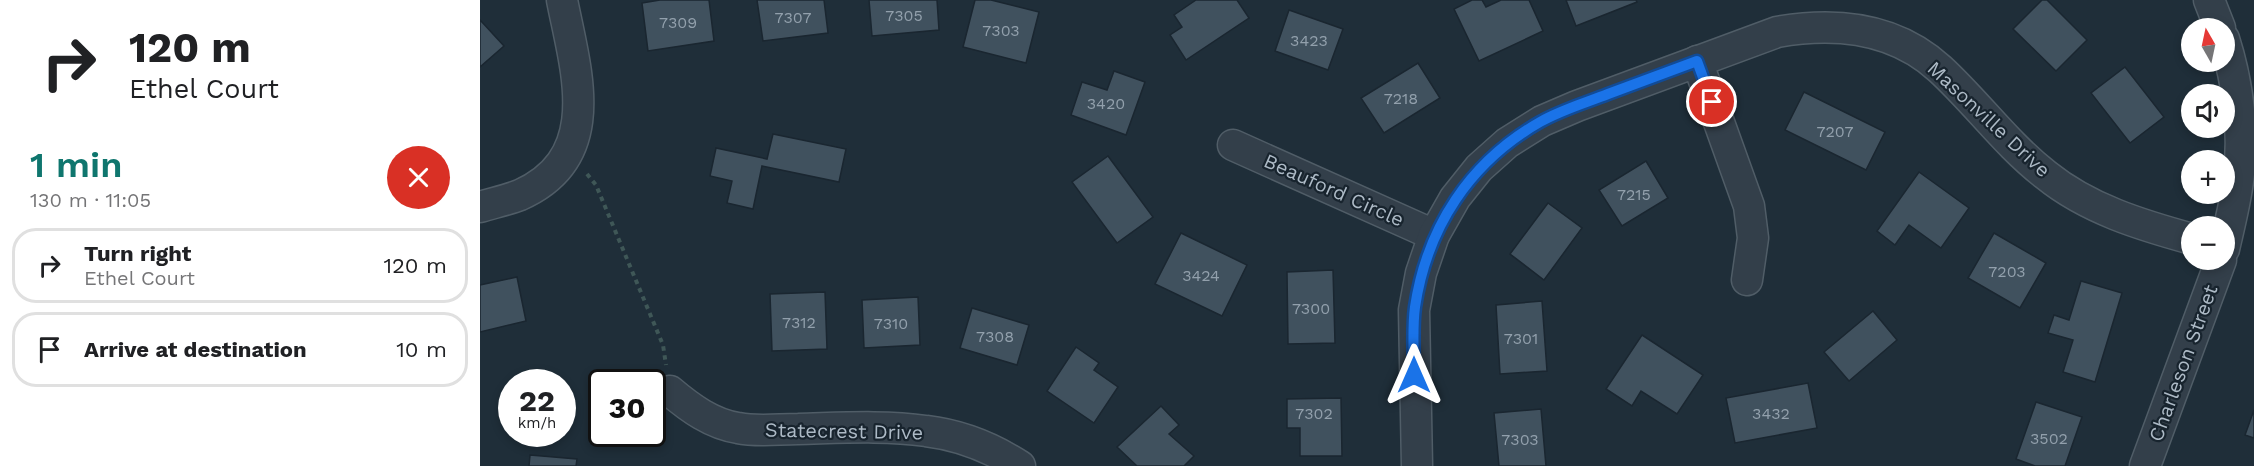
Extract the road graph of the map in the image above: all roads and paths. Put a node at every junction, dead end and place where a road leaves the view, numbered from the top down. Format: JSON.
{"nodes":[{"id":1,"x":562,"y":0,"type":"edge"},
{"id":2,"x":2209,"y":0,"type":"edge"},
{"id":3,"x":2216,"y":18,"type":"edge"},
{"id":4,"x":1697,"y":61,"type":"junction"},
{"id":5,"x":2232,"y":72,"type":"edge"},
{"id":6,"x":1233,"y":145,"type":"dead end"},
{"id":7,"x":569,"y":152,"type":"junction"},
{"id":8,"x":480,"y":207,"type":"edge"},
{"id":9,"x":2232,"y":216,"type":"edge"},
{"id":10,"x":1434,"y":235,"type":"junction"},
{"id":11,"x":2181,"y":236,"type":"edge"},
{"id":12,"x":2217,"y":270,"type":"edge"},
{"id":13,"x":1747,"y":280,"type":"dead end"},
{"id":14,"x":670,"y":391,"type":"joint"},
{"id":15,"x":1020,"y":466,"type":"edge"},
{"id":16,"x":1417,"y":466,"type":"edge"},
{"id":17,"x":2145,"y":466,"type":"edge"}],
"edges":[{"from":1,"to":7,"type":"street"},
{"from":2,"to":3,"type":"street"},
{"from":4,"to":10,"type":"street","name":"Masonville Drive"},
{"from":4,"to":11,"type":"street","name":"Masonville Drive"},
{"from":4,"to":13,"type":"street"},
{"from":5,"to":9,"type":"street"},
{"from":6,"to":10,"type":"street","name":"Beauford Circle"},
{"from":7,"to":8,"type":"street"},
{"from":7,"to":14,"type":"path"},
{"from":10,"to":16,"type":"street","name":"Masonville Drive"},
{"from":12,"to":17,"type":"street","name":"Charleson Street"},
{"from":14,"to":15,"type":"street","name":"Statecrest Drive"}]}
